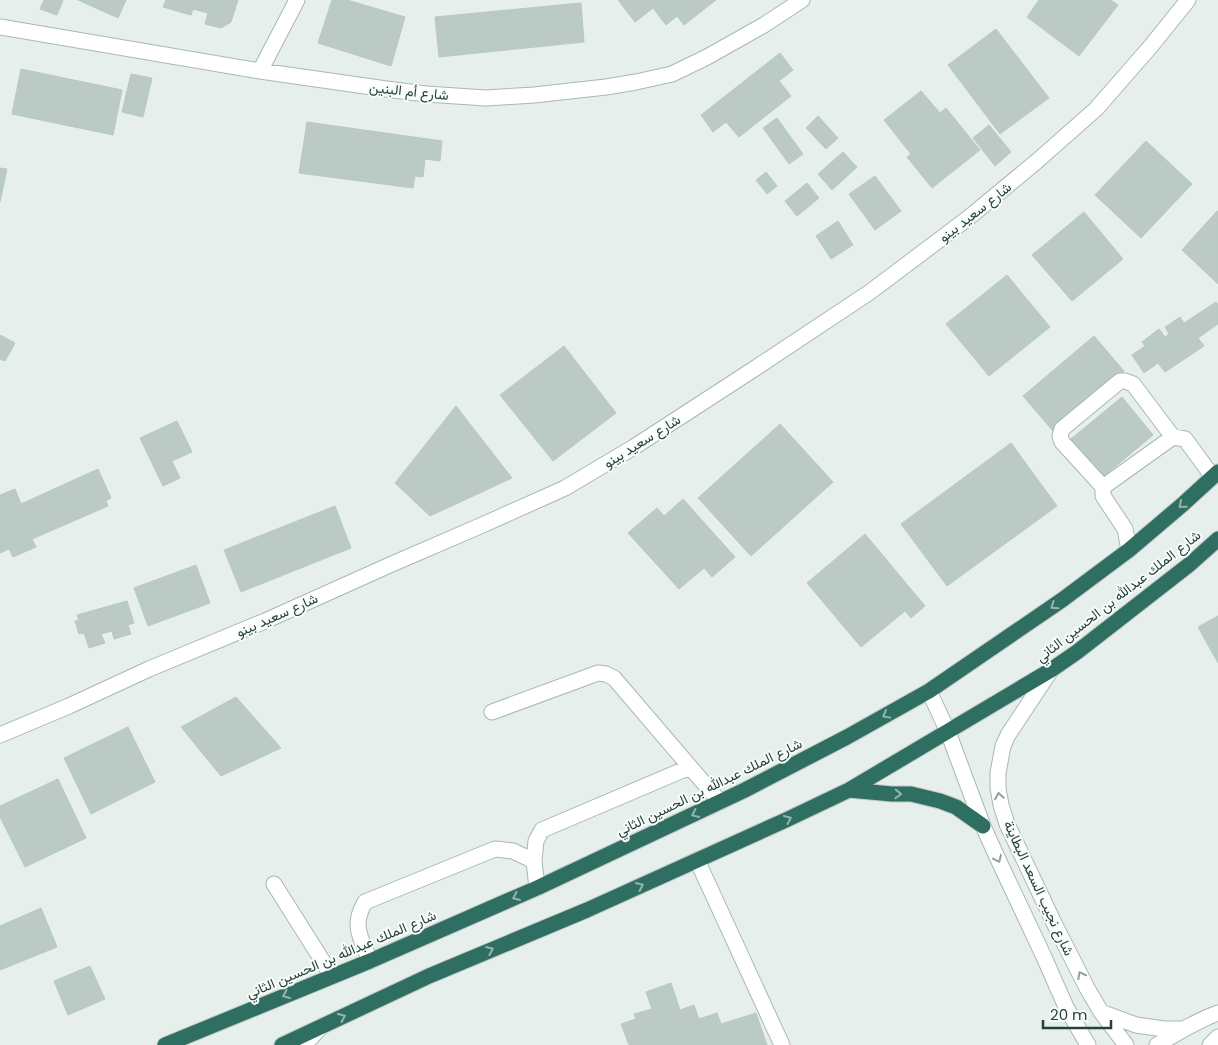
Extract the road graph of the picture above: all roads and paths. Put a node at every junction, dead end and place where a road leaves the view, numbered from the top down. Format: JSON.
{"nodes":[{"id":1,"x":297,"y":0,"type":"edge"},
{"id":2,"x":802,"y":0,"type":"edge"},
{"id":3,"x":1188,"y":0,"type":"edge"},
{"id":4,"x":0,"y":27,"type":"edge"},
{"id":5,"x":260,"y":71,"type":"junction"},
{"id":6,"x":1173,"y":437,"type":"junction"},
{"id":7,"x":1216,"y":475,"type":"edge"},
{"id":8,"x":1103,"y":488,"type":"junction"},
{"id":9,"x":1218,"y":539,"type":"edge"},
{"id":10,"x":1130,"y":550,"type":"junction"},
{"id":11,"x":1052,"y":670,"type":"junction"},
{"id":12,"x":929,"y":691,"type":"junction"},
{"id":13,"x":492,"y":712,"type":"dead end"},
{"id":14,"x":948,"y":732,"type":"junction"},
{"id":15,"x":0,"y":734,"type":"edge"},
{"id":16,"x":690,"y":767,"type":"junction"},
{"id":17,"x":849,"y":790,"type":"junction"},
{"id":18,"x":720,"y":802,"type":"junction"},
{"id":19,"x":983,"y":826,"type":"junction"},
{"id":20,"x":697,"y":860,"type":"junction"},
{"id":21,"x":534,"y":861,"type":"junction"},
{"id":22,"x":274,"y":884,"type":"dead end"},
{"id":23,"x":537,"y":888,"type":"junction"},
{"id":24,"x":370,"y":961,"type":"junction"},
{"id":25,"x":332,"y":976,"type":"junction"},
{"id":26,"x":1101,"y":1012,"type":"junction"},
{"id":27,"x":1218,"y":1013,"type":"edge"},
{"id":28,"x":322,"y":1026,"type":"junction"},
{"id":29,"x":1184,"y":1029,"type":"junction"},
{"id":30,"x":1218,"y":1037,"type":"edge"},
{"id":31,"x":165,"y":1045,"type":"edge"},
{"id":32,"x":282,"y":1045,"type":"edge"},
{"id":33,"x":304,"y":1045,"type":"edge"},
{"id":34,"x":782,"y":1045,"type":"edge"},
{"id":35,"x":1088,"y":1045,"type":"edge"},
{"id":36,"x":1126,"y":1045,"type":"edge"},
{"id":37,"x":1157,"y":1045,"type":"edge"},
{"id":38,"x":1210,"y":1045,"type":"edge"}],
"edges":[{"from":1,"to":5,"type":"street"},
{"from":2,"to":5,"type":"street","name":"شارع أم البنين"},
{"from":3,"to":15,"type":"street","name":"شارع سعيد بينو"},
{"from":4,"to":5,"type":"street","name":"شارع أم البنين"},
{"from":6,"to":7,"type":"street"},
{"from":6,"to":8,"type":"street"},
{"from":6,"to":8,"type":"street"},
{"from":7,"to":10,"type":"highway","name":"شارع الملك عبدالله بن الحسين الثاني","one_way":true},
{"from":8,"to":10,"type":"street"},
{"from":9,"to":11,"type":"highway","name":"شارع الملك عبدالله بن الحسين الثاني"},
{"from":10,"to":12,"type":"highway","name":"شارع الملك عبدالله بن الحسين الثاني","one_way":true},
{"from":11,"to":14,"type":"highway","name":"شارع الملك عبدالله بن الحسين الثاني"},
{"from":26,"to":11,"type":"street","name":"شارع نجيب السعد البطاينة","one_way":true},
{"from":12,"to":14,"type":"street","name":"شارع نجيب السعد البطاينة"},
{"from":12,"to":18,"type":"highway","name":"شارع الملك عبدالله بن الحسين الثاني","one_way":true},
{"from":13,"to":16,"type":"street"},
{"from":14,"to":17,"type":"highway","name":"شارع الملك عبدالله بن الحسين الثاني"},
{"from":14,"to":19,"type":"street","name":"شارع نجيب السعد البطاينة"},
{"from":16,"to":18,"type":"street"},
{"from":16,"to":21,"type":"street"},
{"from":17,"to":19,"type":"highway","one_way":true},
{"from":20,"to":17,"type":"highway","name":"شارع الملك عبدالله بن الحسين الثاني","one_way":true},
{"from":18,"to":23,"type":"highway","name":"شارع الملك عبدالله بن الحسين الثاني","one_way":true},
{"from":19,"to":35,"type":"street","name":"شارع نجيب السعد البطاينة","one_way":true},
{"from":28,"to":20,"type":"highway","name":"شارع الملك عبدالله بن الحسين الثاني","one_way":true},
{"from":20,"to":34,"type":"street"},
{"from":21,"to":23,"type":"street"},
{"from":21,"to":24,"type":"street"},
{"from":22,"to":25,"type":"street"},
{"from":23,"to":24,"type":"highway","name":"شارع الملك عبدالله بن الحسين الثاني","one_way":true},
{"from":24,"to":25,"type":"highway","name":"شارع الملك عبدالله بن الحسين الثاني"},
{"from":25,"to":31,"type":"highway","name":"شارع الملك عبدالله بن الحسين الثاني","one_way":true},
{"from":26,"to":29,"type":"street"},
{"from":26,"to":36,"type":"street","name":"شارع نجيب السعد البطاينة"},
{"from":27,"to":29,"type":"street"},
{"from":28,"to":32,"type":"highway","name":"شارع الملك عبدالله بن الحسين الثاني"},
{"from":28,"to":33,"type":"street"},
{"from":29,"to":37,"type":"street"},
{"from":30,"to":38,"type":"street"}]}
